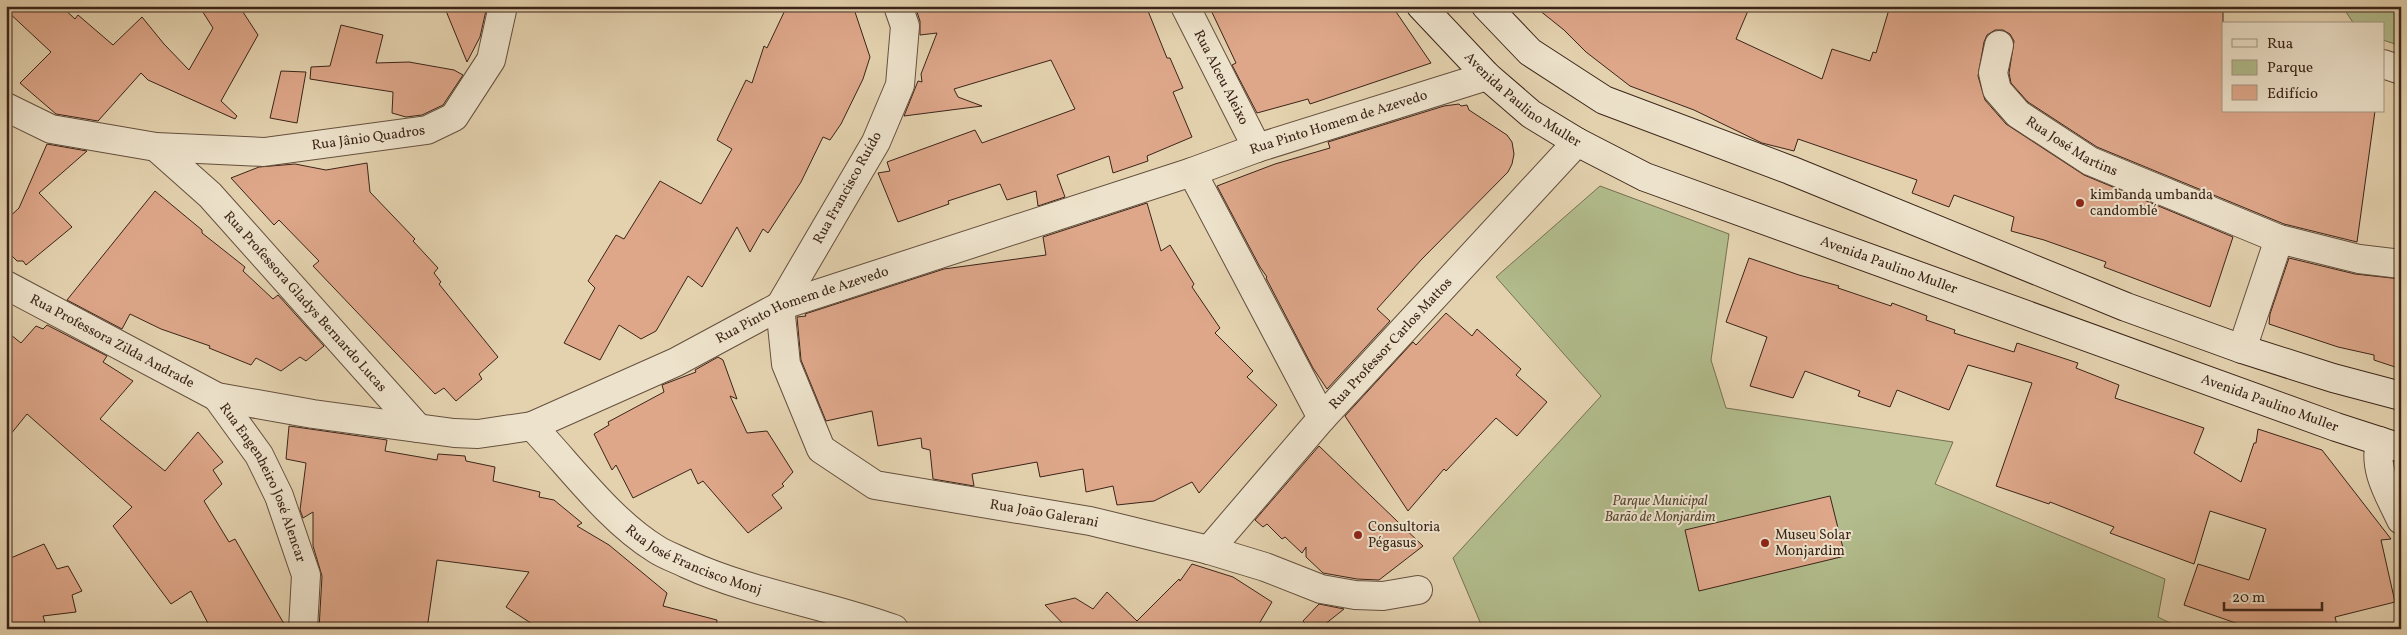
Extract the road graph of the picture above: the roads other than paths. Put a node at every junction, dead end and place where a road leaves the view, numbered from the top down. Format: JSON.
{"nodes":[{"id":1,"x":503,"y":6,"type":"edge"},
{"id":2,"x":898,"y":6,"type":"edge"},
{"id":3,"x":1185,"y":6,"type":"edge"},
{"id":4,"x":1421,"y":6,"type":"edge"},
{"id":5,"x":1486,"y":6,"type":"edge"},
{"id":6,"x":1999,"y":45,"type":"dead end"},
{"id":7,"x":2384,"y":64,"type":"edge"},
{"id":8,"x":2401,"y":70,"type":"edge"},
{"id":9,"x":1487,"y":76,"type":"junction"},
{"id":10,"x":6,"y":107,"type":"edge"},
{"id":11,"x":1577,"y":142,"type":"junction"},
{"id":12,"x":156,"y":147,"type":"junction"},
{"id":13,"x":1257,"y":148,"type":"junction"},
{"id":14,"x":1192,"y":172,"type":"junction"},
{"id":15,"x":2279,"y":239,"type":"junction"},
{"id":16,"x":2401,"y":264,"type":"edge"},
{"id":17,"x":6,"y":284,"type":"edge"},
{"id":18,"x":780,"y":306,"type":"junction"},
{"id":19,"x":2242,"y":349,"type":"junction"},
{"id":20,"x":2401,"y":396,"type":"edge"},
{"id":21,"x":217,"y":397,"type":"junction"},
{"id":22,"x":1322,"y":418,"type":"junction"},
{"id":23,"x":532,"y":426,"type":"junction"},
{"id":24,"x":418,"y":428,"type":"junction"},
{"id":25,"x":2394,"y":438,"type":"edge"},
{"id":26,"x":2401,"y":520,"type":"edge"},
{"id":27,"x":1209,"y":550,"type":"junction"},
{"id":28,"x":1418,"y":590,"type":"dead end"},
{"id":29,"x":303,"y":629,"type":"edge"},
{"id":30,"x":894,"y":629,"type":"edge"}],
"edges":[{"from":1,"to":12,"type":"street","name":"Rua Jânio Quadros"},
{"from":2,"to":18,"type":"street","name":"Rua Francisco Ruído"},
{"from":3,"to":13,"type":"street","name":"Rua Alceu Aleixo"},
{"from":4,"to":9,"type":"street","name":"Avenida Paulino Muller"},
{"from":5,"to":19,"type":"street"},
{"from":6,"to":15,"type":"street","name":"Rua José Martins"},
{"from":7,"to":8,"type":"street"},
{"from":9,"to":11,"type":"street","name":"Avenida Paulino Muller"},
{"from":9,"to":13,"type":"street","name":"Rua Pinto Homem de Azevedo"},
{"from":10,"to":12,"type":"street"},
{"from":11,"to":22,"type":"street","name":"Rua Professor Carlos Mattos"},
{"from":11,"to":25,"type":"street","name":"Avenida Paulino Muller"},
{"from":12,"to":24,"type":"street","name":"Rua Professora Gladys Bernardo Lucas"},
{"from":13,"to":14,"type":"street","name":"Rua Pinto Homem de Azevedo"},
{"from":14,"to":18,"type":"street","name":"Rua Pinto Homem de Azevedo"},
{"from":14,"to":22,"type":"street"},
{"from":15,"to":16,"type":"street","name":"Rua José Martins"},
{"from":15,"to":19,"type":"street"},
{"from":17,"to":21,"type":"street","name":"Rua Professora Zilda Andrade"},
{"from":18,"to":23,"type":"street","name":"Rua Pinto Homem de Azevedo"},
{"from":18,"to":27,"type":"street","name":"Rua João Galerani"},
{"from":19,"to":20,"type":"street"},
{"from":21,"to":24,"type":"street"},
{"from":21,"to":29,"type":"street","name":"Rua Engenheiro José Alencar"},
{"from":22,"to":27,"type":"street","name":"Rua Professor Carlos Mattos"},
{"from":23,"to":24,"type":"street","name":"Rua Pinto Homem de Azevedo"},
{"from":23,"to":30,"type":"street","name":"Rua José Francisco Monj"},
{"from":25,"to":26,"type":"street"},
{"from":27,"to":28,"type":"street","name":"Rua João Galerani"}]}
